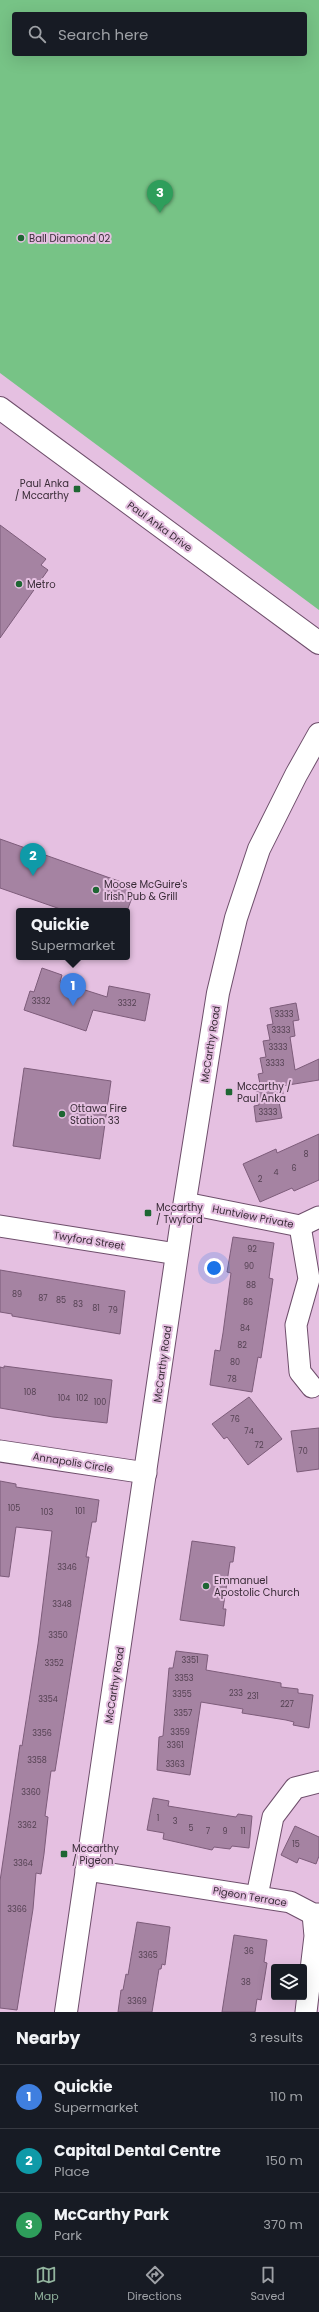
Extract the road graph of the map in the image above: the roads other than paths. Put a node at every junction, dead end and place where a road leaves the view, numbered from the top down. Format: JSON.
{"nodes":[{"id":1,"x":0,"y":408,"type":"edge"},
{"id":2,"x":319,"y":643,"type":"edge"},
{"id":3,"x":319,"y":734,"type":"edge"},
{"id":4,"x":185,"y":1203,"type":"junction"},
{"id":5,"x":319,"y":1217,"type":"edge"},
{"id":6,"x":0,"y":1226,"type":"edge"},
{"id":7,"x":300,"y":1226,"type":"junction"},
{"id":8,"x":177,"y":1254,"type":"junction"},
{"id":9,"x":314,"y":1277,"type":"edge"},
{"id":10,"x":312,"y":1387,"type":"dead end"},
{"id":11,"x":0,"y":1451,"type":"edge"},
{"id":12,"x":146,"y":1474,"type":"junction"},
{"id":13,"x":319,"y":1782,"type":"edge"},
{"id":14,"x":86,"y":1870,"type":"junction"},
{"id":15,"x":257,"y":1896,"type":"junction"},
{"id":16,"x":316,"y":1914,"type":"edge"},
{"id":17,"x":66,"y":2012,"type":"edge"},
{"id":18,"x":306,"y":2012,"type":"edge"}],
"edges":[{"from":1,"to":2,"type":"street","name":"Paul Anka Drive"},
{"from":3,"to":4,"type":"street","name":"McCarthy Road"},
{"from":4,"to":7,"type":"street","name":"Huntview Private"},
{"from":4,"to":8,"type":"street","name":"McCarthy Road"},
{"from":5,"to":7,"type":"street","name":"Huntview Private"},
{"from":6,"to":8,"type":"street","name":"Twyford Street"},
{"from":7,"to":9,"type":"street"},
{"from":8,"to":12,"type":"street","name":"McCarthy Road"},
{"from":9,"to":10,"type":"street"},
{"from":11,"to":12,"type":"street","name":"Annapolis Circle"},
{"from":12,"to":14,"type":"street","name":"McCarthy Road"},
{"from":13,"to":15,"type":"street"},
{"from":14,"to":15,"type":"street","name":"Pigeon Terrace"},
{"from":14,"to":17,"type":"street","name":"McCarthy Road"},
{"from":15,"to":16,"type":"street","name":"Pigeon Terrace"},
{"from":16,"to":18,"type":"street","name":"Pigeon Terrace"}]}
